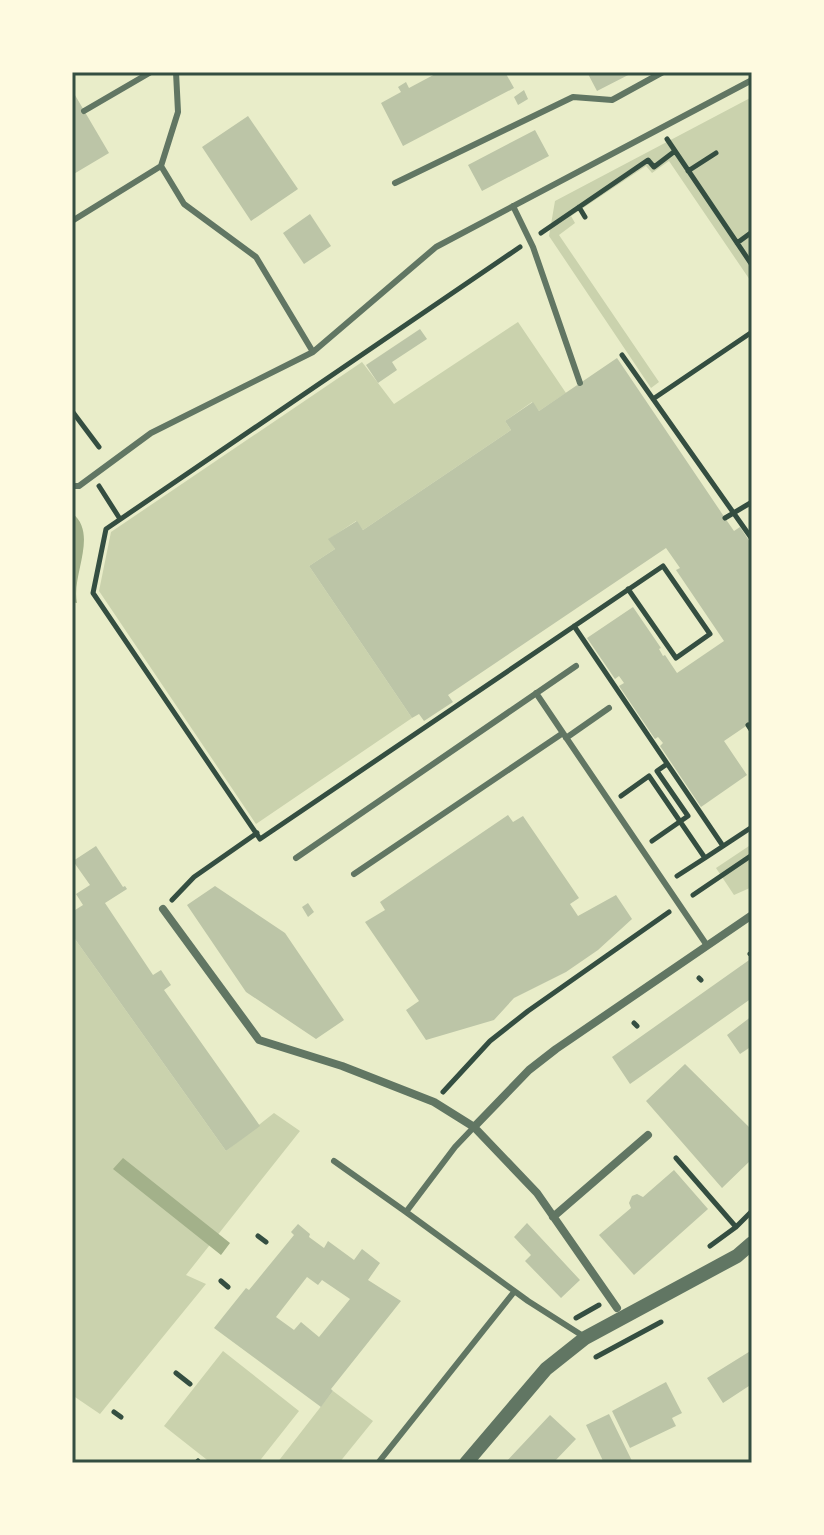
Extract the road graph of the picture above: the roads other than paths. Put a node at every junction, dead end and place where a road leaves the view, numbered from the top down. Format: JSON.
{"nodes":[{"id":1,"x":151,"y":72,"type":"edge"},
{"id":2,"x":176,"y":72,"type":"edge"},
{"id":3,"x":663,"y":72,"type":"edge"},
{"id":4,"x":752,"y":80,"type":"edge"},
{"id":5,"x":84,"y":111,"type":"dead end"},
{"id":6,"x":161,"y":166,"type":"junction"},
{"id":7,"x":395,"y":183,"type":"dead end"},
{"id":8,"x":513,"y":206,"type":"junction"},
{"id":9,"x":72,"y":221,"type":"edge"},
{"id":10,"x":313,"y":352,"type":"junction"},
{"id":11,"x":580,"y":383,"type":"dead end"},
{"id":12,"x":72,"y":486,"type":"edge"},
{"id":13,"x":576,"y":666,"type":"dead end"},
{"id":14,"x":536,"y":693,"type":"junction"},
{"id":15,"x":609,"y":708,"type":"dead end"},
{"id":16,"x":565,"y":736,"type":"junction"},
{"id":17,"x":296,"y":858,"type":"dead end"},
{"id":18,"x":354,"y":874,"type":"dead end"},
{"id":19,"x":163,"y":909,"type":"road end"},
{"id":20,"x":752,"y":915,"type":"edge"},
{"id":21,"x":706,"y":944,"type":"junction"},
{"id":22,"x":474,"y":1127,"type":"junction"},
{"id":23,"x":648,"y":1135,"type":"dead end"},
{"id":24,"x":334,"y":1161,"type":"dead end"},
{"id":25,"x":406,"y":1212,"type":"junction"},
{"id":26,"x":553,"y":1217,"type":"junction"},
{"id":27,"x":752,"y":1243,"type":"edge"},
{"id":28,"x":514,"y":1292,"type":"junction"},
{"id":29,"x":620,"y":1313,"type":"junction"},
{"id":30,"x":585,"y":1338,"type":"junction"},
{"id":31,"x":378,"y":1463,"type":"edge"},
{"id":32,"x":466,"y":1463,"type":"edge"}],
"edges":[{"from":1,"to":5,"type":"lane"},
{"from":2,"to":6,"type":"lane"},
{"from":3,"to":7,"type":"lane"},
{"from":4,"to":8,"type":"lane"},
{"from":6,"to":9,"type":"lane"},
{"from":6,"to":10,"type":"lane"},
{"from":8,"to":10,"type":"lane"},
{"from":8,"to":11,"type":"lane"},
{"from":10,"to":12,"type":"lane"},
{"from":13,"to":14,"type":"lane"},
{"from":14,"to":16,"type":"lane"},
{"from":14,"to":17,"type":"lane"},
{"from":15,"to":16,"type":"lane"},
{"from":16,"to":18,"type":"lane"},
{"from":16,"to":21,"type":"lane"},
{"from":19,"to":22,"type":"street"},
{"from":20,"to":21,"type":"street"},
{"from":21,"to":22,"type":"street"},
{"from":22,"to":25,"type":"lane"},
{"from":22,"to":26,"type":"street"},
{"from":23,"to":26,"type":"street"},
{"from":24,"to":25,"type":"lane"},
{"from":25,"to":28,"type":"lane"},
{"from":26,"to":29,"type":"street"},
{"from":27,"to":29,"type":"street"},
{"from":28,"to":30,"type":"lane"},
{"from":28,"to":31,"type":"lane"},
{"from":29,"to":30,"type":"street"},
{"from":30,"to":32,"type":"street"}]}
